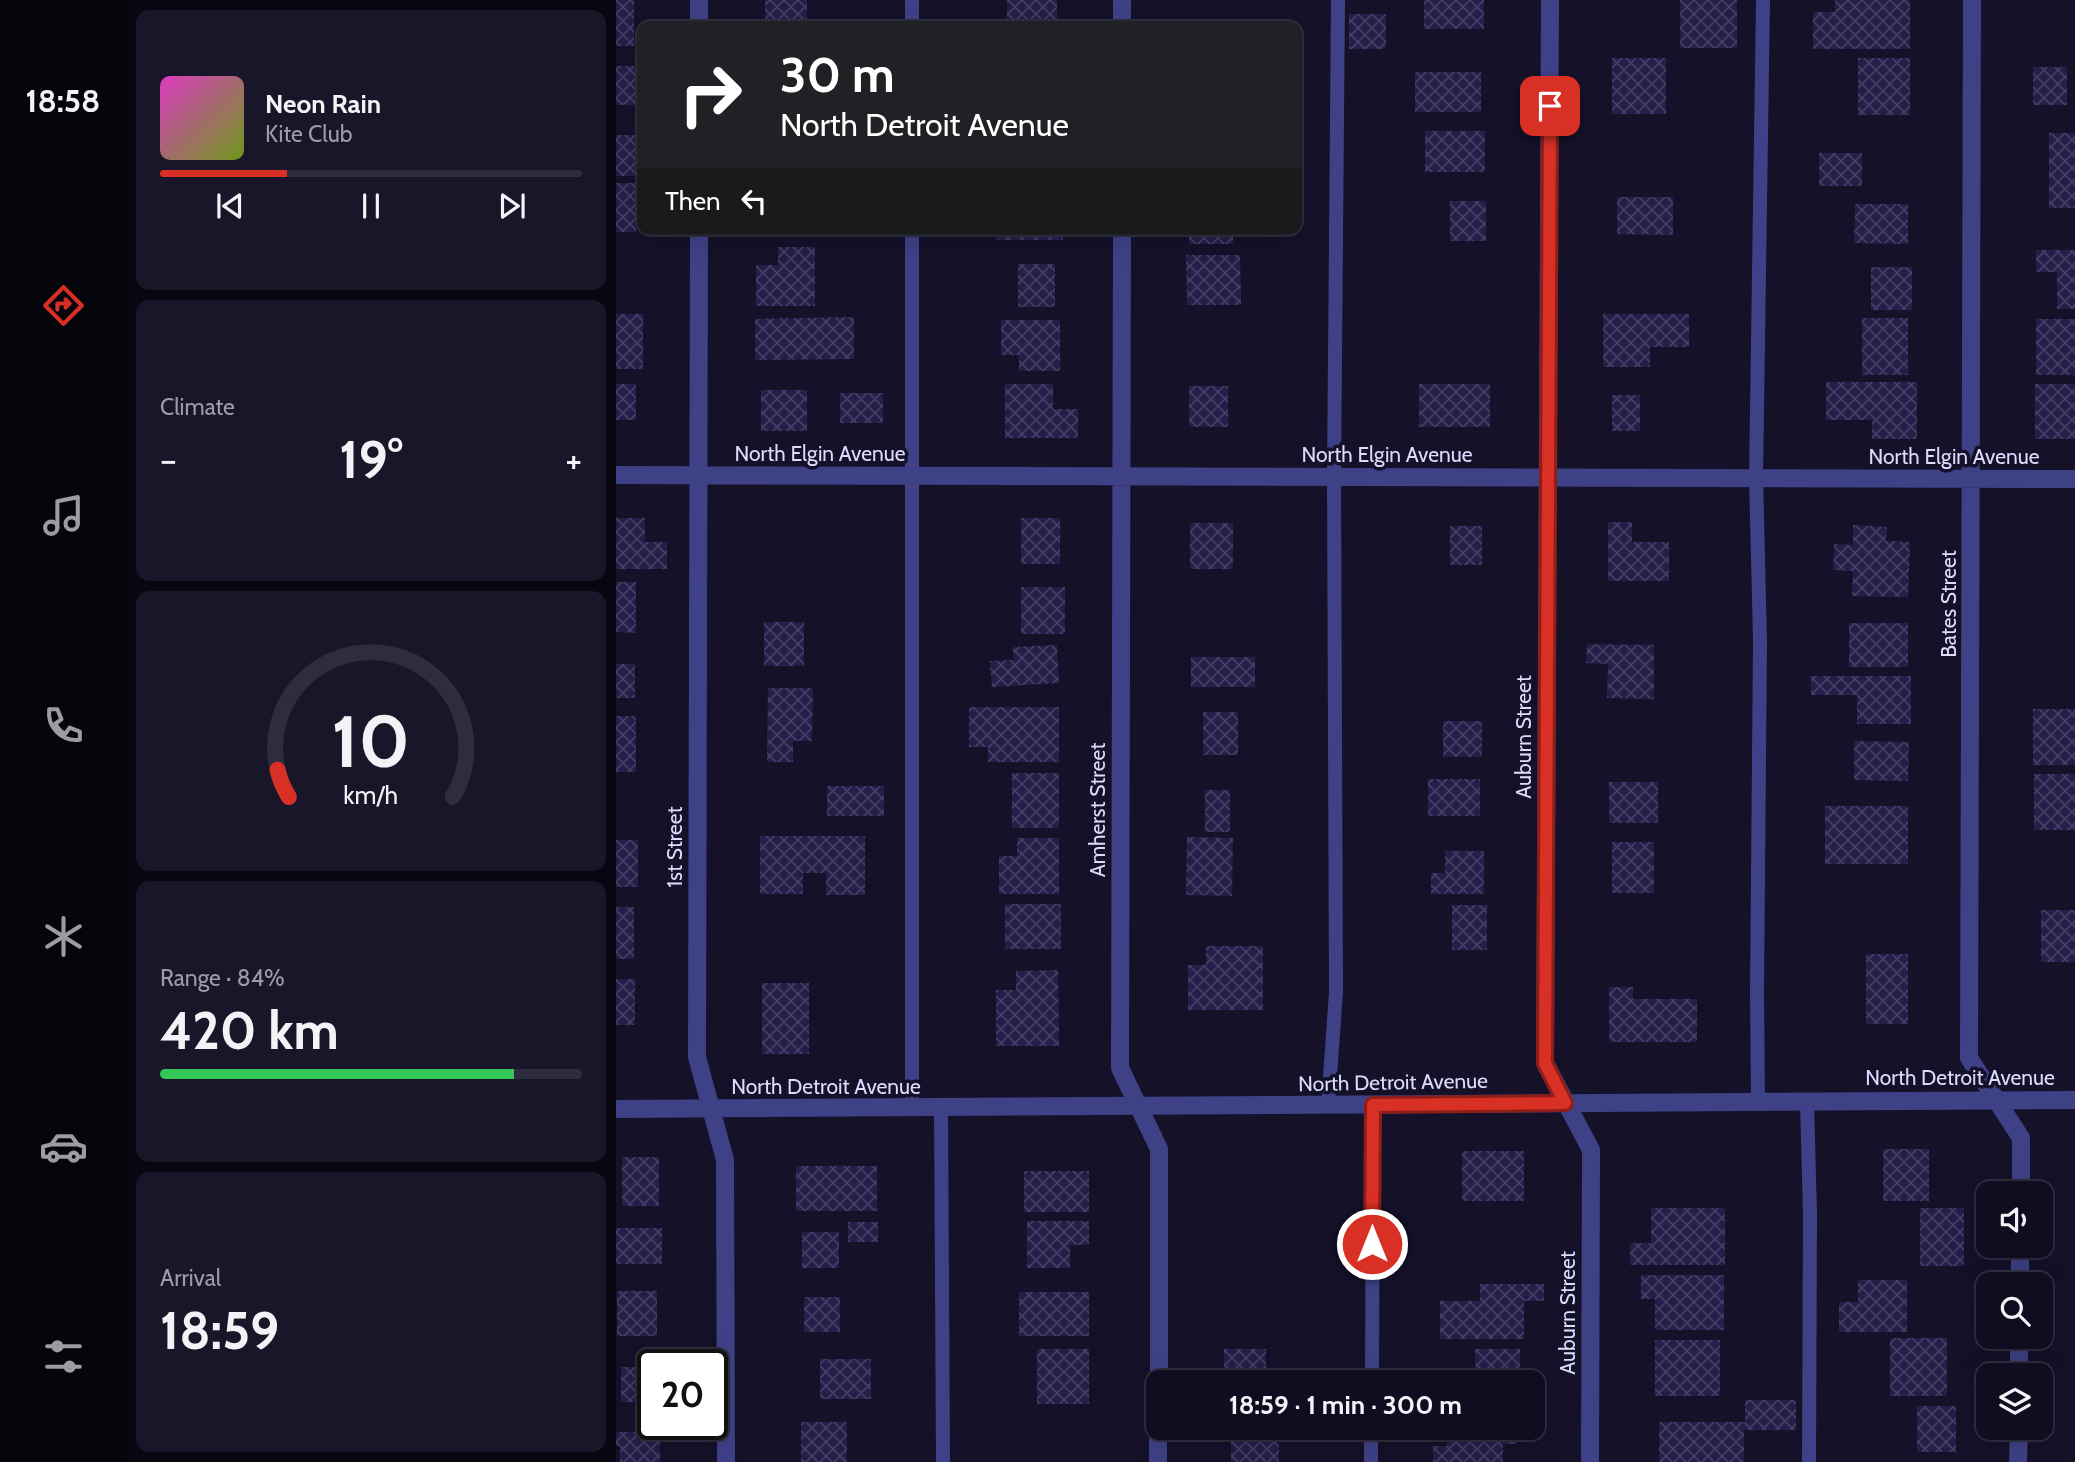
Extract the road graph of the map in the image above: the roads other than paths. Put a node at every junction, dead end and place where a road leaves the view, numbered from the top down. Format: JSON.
{"nodes":[{"id":1,"x":699,"y":0,"type":"edge"},
{"id":2,"x":912,"y":0,"type":"edge"},
{"id":3,"x":1122,"y":0,"type":"edge"},
{"id":4,"x":1338,"y":0,"type":"edge"},
{"id":5,"x":1550,"y":0,"type":"edge"},
{"id":6,"x":1763,"y":0,"type":"edge"},
{"id":7,"x":1972,"y":0,"type":"edge"},
{"id":8,"x":699,"y":21,"type":"edge"},
{"id":9,"x":912,"y":21,"type":"edge"},
{"id":10,"x":1122,"y":21,"type":"edge"},
{"id":11,"x":699,"y":235,"type":"edge"},
{"id":12,"x":912,"y":235,"type":"edge"},
{"id":13,"x":1122,"y":235,"type":"edge"},
{"id":14,"x":616,"y":475,"type":"edge"},
{"id":15,"x":698,"y":475,"type":"junction"},
{"id":16,"x":912,"y":476,"type":"junction"},
{"id":17,"x":1121,"y":476,"type":"junction"},
{"id":18,"x":1334,"y":477,"type":"junction"},
{"id":19,"x":1547,"y":477,"type":"junction"},
{"id":20,"x":1756,"y":478,"type":"junction"},
{"id":21,"x":1971,"y":479,"type":"junction"},
{"id":22,"x":2075,"y":479,"type":"edge"},
{"id":23,"x":1997,"y":1100,"type":"junction"},
{"id":24,"x":2075,"y":1100,"type":"edge"},
{"id":25,"x":1758,"y":1101,"type":"junction"},
{"id":26,"x":1807,"y":1101,"type":"junction"},
{"id":27,"x":1565,"y":1103,"type":"junction"},
{"id":28,"x":1328,"y":1105,"type":"junction"},
{"id":29,"x":1373,"y":1105,"type":"junction"},
{"id":30,"x":1139,"y":1107,"type":"junction"},
{"id":31,"x":912,"y":1108,"type":"junction"},
{"id":32,"x":941,"y":1108,"type":"junction"},
{"id":33,"x":616,"y":1109,"type":"edge"},
{"id":34,"x":711,"y":1109,"type":"junction"},
{"id":35,"x":2021,"y":1181,"type":"edge"},
{"id":36,"x":1158,"y":1370,"type":"edge"},
{"id":37,"x":1372,"y":1370,"type":"edge"},
{"id":38,"x":1158,"y":1440,"type":"edge"},
{"id":39,"x":1371,"y":1440,"type":"edge"},
{"id":40,"x":2019,"y":1440,"type":"edge"},
{"id":41,"x":726,"y":1462,"type":"edge"},
{"id":42,"x":943,"y":1462,"type":"edge"},
{"id":43,"x":1158,"y":1462,"type":"edge"},
{"id":44,"x":1371,"y":1462,"type":"edge"},
{"id":45,"x":1590,"y":1462,"type":"edge"},
{"id":46,"x":1810,"y":1462,"type":"edge"},
{"id":47,"x":2018,"y":1462,"type":"edge"}],
"edges":[{"from":1,"to":8,"type":"street"},
{"from":2,"to":9,"type":"lane"},
{"from":3,"to":10,"type":"street"},
{"from":4,"to":18,"type":"lane"},
{"from":5,"to":19,"type":"street","name":"Auburn Street"},
{"from":6,"to":20,"type":"lane"},
{"from":7,"to":21,"type":"street","name":"Bates Street"},
{"from":11,"to":15,"type":"street","name":"1st Street"},
{"from":12,"to":16,"type":"lane"},
{"from":13,"to":17,"type":"street","name":"Amherst Street"},
{"from":14,"to":15,"type":"street","name":"North Elgin Avenue"},
{"from":15,"to":16,"type":"street","name":"North Elgin Avenue"},
{"from":15,"to":34,"type":"street","name":"1st Street"},
{"from":16,"to":17,"type":"street","name":"North Elgin Avenue"},
{"from":16,"to":31,"type":"lane"},
{"from":17,"to":18,"type":"street","name":"North Elgin Avenue"},
{"from":17,"to":30,"type":"street","name":"Amherst Street"},
{"from":18,"to":19,"type":"street","name":"North Elgin Avenue"},
{"from":18,"to":28,"type":"lane"},
{"from":19,"to":20,"type":"street","name":"North Elgin Avenue"},
{"from":19,"to":27,"type":"street","name":"Auburn Street"},
{"from":20,"to":21,"type":"street","name":"North Elgin Avenue"},
{"from":20,"to":25,"type":"lane"},
{"from":21,"to":22,"type":"street","name":"North Elgin Avenue"},
{"from":21,"to":23,"type":"street","name":"Bates Street"},
{"from":23,"to":24,"type":"street","name":"North Detroit Avenue"},
{"from":23,"to":26,"type":"street","name":"North Detroit Avenue"},
{"from":23,"to":35,"type":"street","name":"Bates Street"},
{"from":25,"to":26,"type":"street","name":"North Detroit Avenue"},
{"from":25,"to":27,"type":"street","name":"North Detroit Avenue"},
{"from":26,"to":46,"type":"lane"},
{"from":27,"to":29,"type":"street","name":"North Detroit Avenue"},
{"from":27,"to":45,"type":"street","name":"Auburn Street"},
{"from":28,"to":29,"type":"street","name":"North Detroit Avenue"},
{"from":28,"to":30,"type":"street","name":"North Detroit Avenue"},
{"from":29,"to":37,"type":"lane"},
{"from":30,"to":32,"type":"street","name":"North Detroit Avenue"},
{"from":30,"to":36,"type":"street","name":"Amherst Street"},
{"from":31,"to":32,"type":"street","name":"North Detroit Avenue"},
{"from":31,"to":34,"type":"street","name":"North Detroit Avenue"},
{"from":32,"to":42,"type":"lane"},
{"from":33,"to":34,"type":"street","name":"North Detroit Avenue"},
{"from":34,"to":41,"type":"street","name":"1st Street"},
{"from":38,"to":43,"type":"street"},
{"from":39,"to":44,"type":"lane"},
{"from":40,"to":47,"type":"street"}]}
